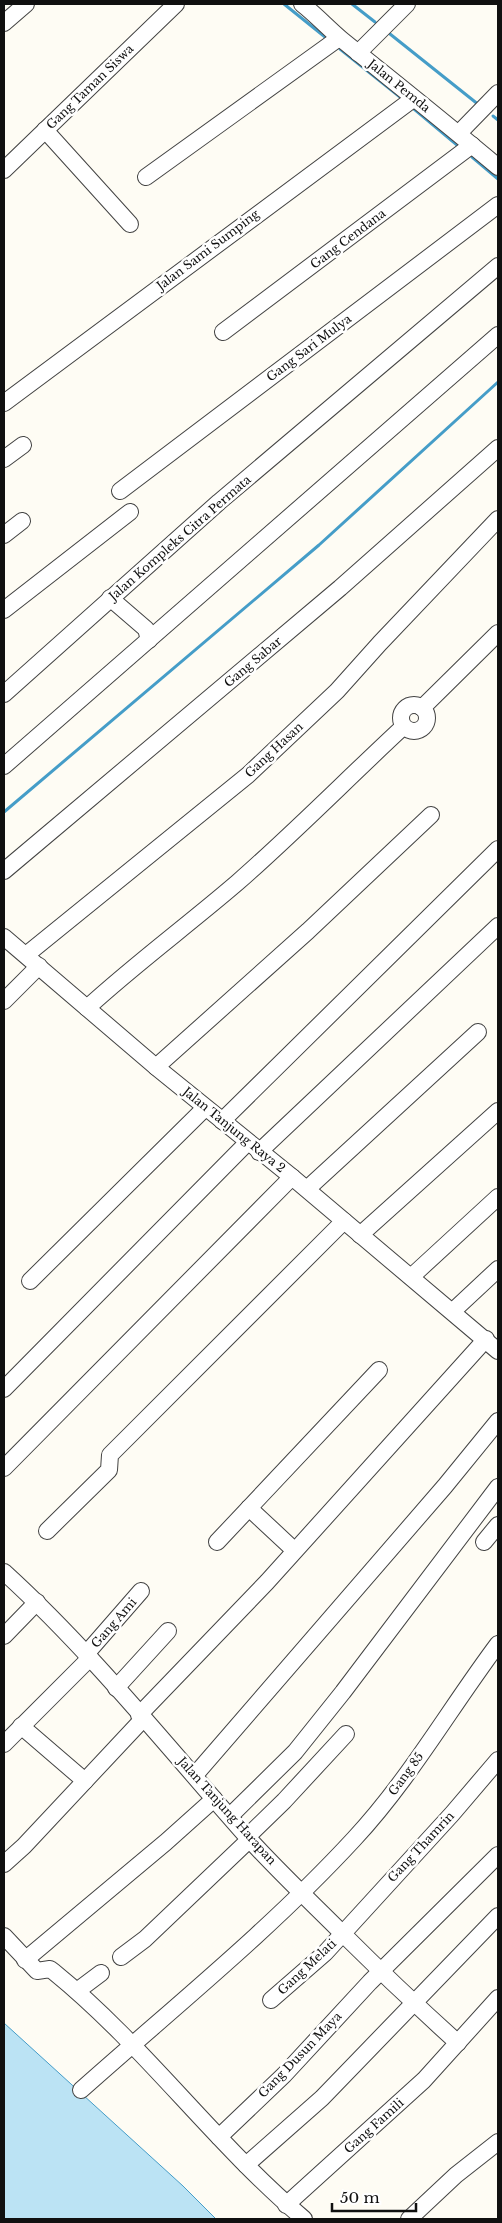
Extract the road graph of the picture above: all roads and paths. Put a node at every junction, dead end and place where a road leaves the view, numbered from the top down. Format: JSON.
{"nodes":[{"id":1,"x":26,"y":4,"type":"edge"},
{"id":2,"x":176,"y":4,"type":"edge"},
{"id":3,"x":407,"y":4,"type":"edge"},
{"id":4,"x":306,"y":5,"type":"edge"},
{"id":5,"x":4,"y":23,"type":"edge"},
{"id":6,"x":340,"y":38,"type":"junction"},
{"id":7,"x":358,"y":53,"type":"junction"},
{"id":8,"x":498,"y":93,"type":"edge"},
{"id":9,"x":413,"y":99,"type":"junction"},
{"id":10,"x":45,"y":130,"type":"junction"},
{"id":11,"x":458,"y":133,"type":"junction"},
{"id":12,"x":472,"y":145,"type":"junction"},
{"id":13,"x":498,"y":167,"type":"edge"},
{"id":14,"x":4,"y":170,"type":"edge"},
{"id":15,"x":146,"y":177,"type":"dead end"},
{"id":16,"x":498,"y":205,"type":"edge"},
{"id":17,"x":130,"y":224,"type":"dead end"},
{"id":18,"x":498,"y":266,"type":"edge"},
{"id":19,"x":223,"y":332,"type":"dead end"},
{"id":20,"x":498,"y":335,"type":"edge"},
{"id":21,"x":4,"y":403,"type":"edge"},
{"id":22,"x":23,"y":445,"type":"dead end"},
{"id":23,"x":498,"y":448,"type":"edge"},
{"id":24,"x":4,"y":459,"type":"edge"},
{"id":25,"x":120,"y":491,"type":"dead end"},
{"id":26,"x":130,"y":512,"type":"dead end"},
{"id":27,"x":498,"y":519,"type":"edge"},
{"id":28,"x":22,"y":521,"type":"dead end"},
{"id":29,"x":4,"y":534,"type":"edge"},
{"id":30,"x":110,"y":598,"type":"junction"},
{"id":31,"x":4,"y":610,"type":"edge"},
{"id":32,"x":498,"y":633,"type":"edge"},
{"id":33,"x":149,"y":640,"type":"junction"},
{"id":34,"x":4,"y":694,"type":"edge"},
{"id":35,"x":4,"y":766,"type":"edge"},
{"id":36,"x":430,"y":815,"type":"dead end"},
{"id":37,"x":498,"y":849,"type":"edge"},
{"id":38,"x":4,"y":871,"type":"edge"},
{"id":39,"x":498,"y":926,"type":"edge"},
{"id":40,"x":4,"y":937,"type":"edge"},
{"id":41,"x":26,"y":955,"type":"junction"},
{"id":42,"x":39,"y":966,"type":"junction"},
{"id":43,"x":4,"y":1001,"type":"edge"},
{"id":44,"x":87,"y":1008,"type":"junction"},
{"id":45,"x":478,"y":1032,"type":"dead end"},
{"id":46,"x":156,"y":1067,"type":"junction"},
{"id":47,"x":206,"y":1108,"type":"junction"},
{"id":48,"x":498,"y":1111,"type":"edge"},
{"id":49,"x":222,"y":1121,"type":"junction"},
{"id":50,"x":254,"y":1147,"type":"junction"},
{"id":51,"x":292,"y":1177,"type":"junction"},
{"id":52,"x":308,"y":1189,"type":"junction"},
{"id":53,"x":498,"y":1197,"type":"edge"},
{"id":54,"x":344,"y":1221,"type":"junction"},
{"id":55,"x":360,"y":1235,"type":"junction"},
{"id":56,"x":498,"y":1269,"type":"edge"},
{"id":57,"x":411,"y":1277,"type":"junction"},
{"id":58,"x":30,"y":1281,"type":"dead end"},
{"id":59,"x":459,"y":1317,"type":"junction"},
{"id":60,"x":486,"y":1339,"type":"junction"},
{"id":61,"x":498,"y":1351,"type":"edge"},
{"id":62,"x":379,"y":1370,"type":"dead end"},
{"id":63,"x":4,"y":1389,"type":"edge"},
{"id":64,"x":498,"y":1421,"type":"edge"},
{"id":65,"x":4,"y":1468,"type":"edge"},
{"id":66,"x":498,"y":1487,"type":"edge"},
{"id":67,"x":249,"y":1508,"type":"junction"},
{"id":68,"x":498,"y":1525,"type":"edge"},
{"id":69,"x":47,"y":1531,"type":"dead end"},
{"id":70,"x":217,"y":1542,"type":"dead end"},
{"id":71,"x":484,"y":1542,"type":"dead end"},
{"id":72,"x":294,"y":1550,"type":"junction"},
{"id":73,"x":4,"y":1572,"type":"edge"},
{"id":74,"x":141,"y":1591,"type":"dead end"},
{"id":75,"x":37,"y":1602,"type":"junction"},
{"id":76,"x":168,"y":1631,"type":"dead end"},
{"id":77,"x":4,"y":1636,"type":"edge"},
{"id":78,"x":498,"y":1644,"type":"edge"},
{"id":79,"x":88,"y":1656,"type":"junction"},
{"id":80,"x":116,"y":1688,"type":"junction"},
{"id":81,"x":141,"y":1717,"type":"junction"},
{"id":82,"x":21,"y":1726,"type":"junction"},
{"id":83,"x":346,"y":1734,"type":"dead end"},
{"id":84,"x":4,"y":1744,"type":"edge"},
{"id":85,"x":498,"y":1760,"type":"edge"},
{"id":86,"x":195,"y":1775,"type":"junction"},
{"id":87,"x":85,"y":1781,"type":"junction"},
{"id":88,"x":214,"y":1799,"type":"junction"},
{"id":89,"x":230,"y":1816,"type":"junction"},
{"id":90,"x":248,"y":1838,"type":"junction"},
{"id":91,"x":498,"y":1855,"type":"edge"},
{"id":92,"x":4,"y":1864,"type":"edge"},
{"id":93,"x":301,"y":1894,"type":"junction"},
{"id":94,"x":498,"y":1916,"type":"edge"},
{"id":95,"x":342,"y":1933,"type":"junction"},
{"id":96,"x":4,"y":1936,"type":"edge"},
{"id":97,"x":121,"y":1957,"type":"dead end"},
{"id":98,"x":25,"y":1960,"type":"junction"},
{"id":99,"x":380,"y":1971,"type":"junction"},
{"id":100,"x":100,"y":1974,"type":"dead end"},
{"id":101,"x":78,"y":1992,"type":"junction"},
{"id":102,"x":498,"y":1998,"type":"edge"},
{"id":103,"x":271,"y":2000,"type":"dead end"},
{"id":104,"x":414,"y":2004,"type":"junction"},
{"id":105,"x":458,"y":2042,"type":"junction"},
{"id":106,"x":131,"y":2045,"type":"junction"},
{"id":107,"x":80,"y":2090,"type":"dead end"},
{"id":108,"x":219,"y":2137,"type":"junction"},
{"id":109,"x":498,"y":2142,"type":"edge"},
{"id":110,"x":246,"y":2165,"type":"junction"},
{"id":111,"x":286,"y":2204,"type":"junction"},
{"id":112,"x":304,"y":2219,"type":"edge"},
{"id":113,"x":409,"y":2219,"type":"edge"}],
"edges":[{"from":1,"to":5,"type":"street"},
{"from":2,"to":10,"type":"street","name":"Gang Taman Siswa"},
{"from":3,"to":7,"type":"street"},
{"from":4,"to":6,"type":"street","name":"Jalan Pemda"},
{"from":6,"to":7,"type":"street","name":"Jalan Pemda"},
{"from":6,"to":15,"type":"street"},
{"from":7,"to":9,"type":"street","name":"Jalan Pemda"},
{"from":8,"to":11,"type":"street"},
{"from":9,"to":11,"type":"street","name":"Jalan Pemda"},
{"from":9,"to":21,"type":"street","name":"Jalan Sami Sumping"},
{"from":10,"to":14,"type":"street","name":"Gang Taman Siswa"},
{"from":10,"to":17,"type":"street"},
{"from":11,"to":12,"type":"street","name":"Jalan Pemda"},
{"from":12,"to":13,"type":"street","name":"Jalan Pemda"},
{"from":12,"to":19,"type":"street","name":"Gang Cendana"},
{"from":16,"to":25,"type":"street","name":"Gang Sari Mulya"},
{"from":18,"to":30,"type":"street","name":"Jalan Kompleks Citra Permata"},
{"from":20,"to":33,"type":"street"},
{"from":22,"to":24,"type":"street"},
{"from":23,"to":38,"type":"street","name":"Gang Sabar"},
{"from":26,"to":31,"type":"street"},
{"from":27,"to":41,"type":"street","name":"Gang Hasan"},
{"from":28,"to":29,"type":"street"},
{"from":30,"to":33,"type":"street"},
{"from":30,"to":34,"type":"street","name":"Jalan Kompleks Citra Permata"},
{"from":32,"to":44,"type":"street"},
{"from":33,"to":35,"type":"street"},
{"from":36,"to":46,"type":"street"},
{"from":37,"to":49,"type":"street"},
{"from":39,"to":50,"type":"street"},
{"from":40,"to":41,"type":"street","name":"Jalan Tanjung Raya 2"},
{"from":41,"to":42,"type":"street","name":"Jalan Tanjung Raya 2"},
{"from":42,"to":43,"type":"street"},
{"from":42,"to":44,"type":"street","name":"Jalan Tanjung Raya 2"},
{"from":44,"to":46,"type":"street","name":"Jalan Tanjung Raya 2"},
{"from":45,"to":52,"type":"street"},
{"from":46,"to":47,"type":"street","name":"Jalan Tanjung Raya 2"},
{"from":47,"to":49,"type":"street","name":"Jalan Tanjung Raya 2"},
{"from":47,"to":58,"type":"street"},
{"from":48,"to":55,"type":"street"},
{"from":49,"to":50,"type":"street","name":"Jalan Tanjung Raya 2"},
{"from":50,"to":51,"type":"street","name":"Jalan Tanjung Raya 2"},
{"from":50,"to":63,"type":"street"},
{"from":51,"to":52,"type":"street","name":"Jalan Tanjung Raya 2"},
{"from":51,"to":65,"type":"street"},
{"from":52,"to":54,"type":"street","name":"Jalan Tanjung Raya 2"},
{"from":53,"to":57,"type":"street"},
{"from":54,"to":55,"type":"street","name":"Jalan Tanjung Raya 2"},
{"from":54,"to":69,"type":"street"},
{"from":55,"to":57,"type":"street","name":"Jalan Tanjung Raya 2"},
{"from":56,"to":59,"type":"street"},
{"from":57,"to":59,"type":"street","name":"Jalan Tanjung Raya 2"},
{"from":59,"to":60,"type":"street","name":"Jalan Tanjung Raya 2"},
{"from":60,"to":61,"type":"street","name":"Jalan Tanjung Raya 2"},
{"from":60,"to":72,"type":"street"},
{"from":62,"to":67,"type":"street"},
{"from":64,"to":86,"type":"street"},
{"from":66,"to":89,"type":"street"},
{"from":67,"to":70,"type":"street"},
{"from":67,"to":72,"type":"street"},
{"from":68,"to":71,"type":"street"},
{"from":72,"to":81,"type":"street"},
{"from":73,"to":75,"type":"street","name":"Jalan Tanjung Harapan"},
{"from":74,"to":79,"type":"street","name":"Gang Ami"},
{"from":75,"to":77,"type":"street"},
{"from":75,"to":79,"type":"street","name":"Jalan Tanjung Harapan"},
{"from":76,"to":80,"type":"street"},
{"from":78,"to":93,"type":"street","name":"Gang 85"},
{"from":79,"to":80,"type":"street","name":"Jalan Tanjung Harapan"},
{"from":79,"to":82,"type":"street","name":"Gang Ami"},
{"from":80,"to":81,"type":"street","name":"Jalan Tanjung Harapan"},
{"from":81,"to":86,"type":"street","name":"Jalan Tanjung Harapan"},
{"from":81,"to":87,"type":"street"},
{"from":82,"to":84,"type":"street","name":"Gang Ami"},
{"from":82,"to":87,"type":"street"},
{"from":83,"to":90,"type":"street"},
{"from":85,"to":95,"type":"street","name":"Gang Thamrin"},
{"from":86,"to":88,"type":"street","name":"Jalan Tanjung Harapan"},
{"from":87,"to":92,"type":"street"},
{"from":88,"to":89,"type":"street","name":"Jalan Tanjung Harapan"},
{"from":88,"to":98,"type":"street"},
{"from":89,"to":90,"type":"street","name":"Jalan Tanjung Harapan"},
{"from":90,"to":93,"type":"street","name":"Jalan Tanjung Harapan"},
{"from":90,"to":97,"type":"street"},
{"from":91,"to":99,"type":"street","name":"Gang Dusun Maya"},
{"from":93,"to":95,"type":"street","name":"Jalan Tanjung Harapan"},
{"from":93,"to":106,"type":"street","name":"Gang 85"},
{"from":94,"to":104,"type":"street"},
{"from":95,"to":99,"type":"street","name":"Jalan Tanjung Harapan"},
{"from":95,"to":103,"type":"street","name":"Gang Melati"},
{"from":96,"to":98,"type":"street"},
{"from":98,"to":101,"type":"street"},
{"from":99,"to":104,"type":"street","name":"Jalan Tanjung Harapan"},
{"from":99,"to":108,"type":"street","name":"Gang Dusun Maya"},
{"from":100,"to":101,"type":"street"},
{"from":101,"to":106,"type":"street"},
{"from":102,"to":105,"type":"street","name":"Gang Famili"},
{"from":104,"to":105,"type":"street","name":"Jalan Tanjung Harapan"},
{"from":104,"to":110,"type":"street"},
{"from":105,"to":111,"type":"street","name":"Gang Famili"},
{"from":106,"to":107,"type":"street","name":"Gang 85"},
{"from":106,"to":108,"type":"street"},
{"from":108,"to":110,"type":"street"},
{"from":109,"to":113,"type":"street"},
{"from":110,"to":111,"type":"street"},
{"from":111,"to":112,"type":"street"}]}
